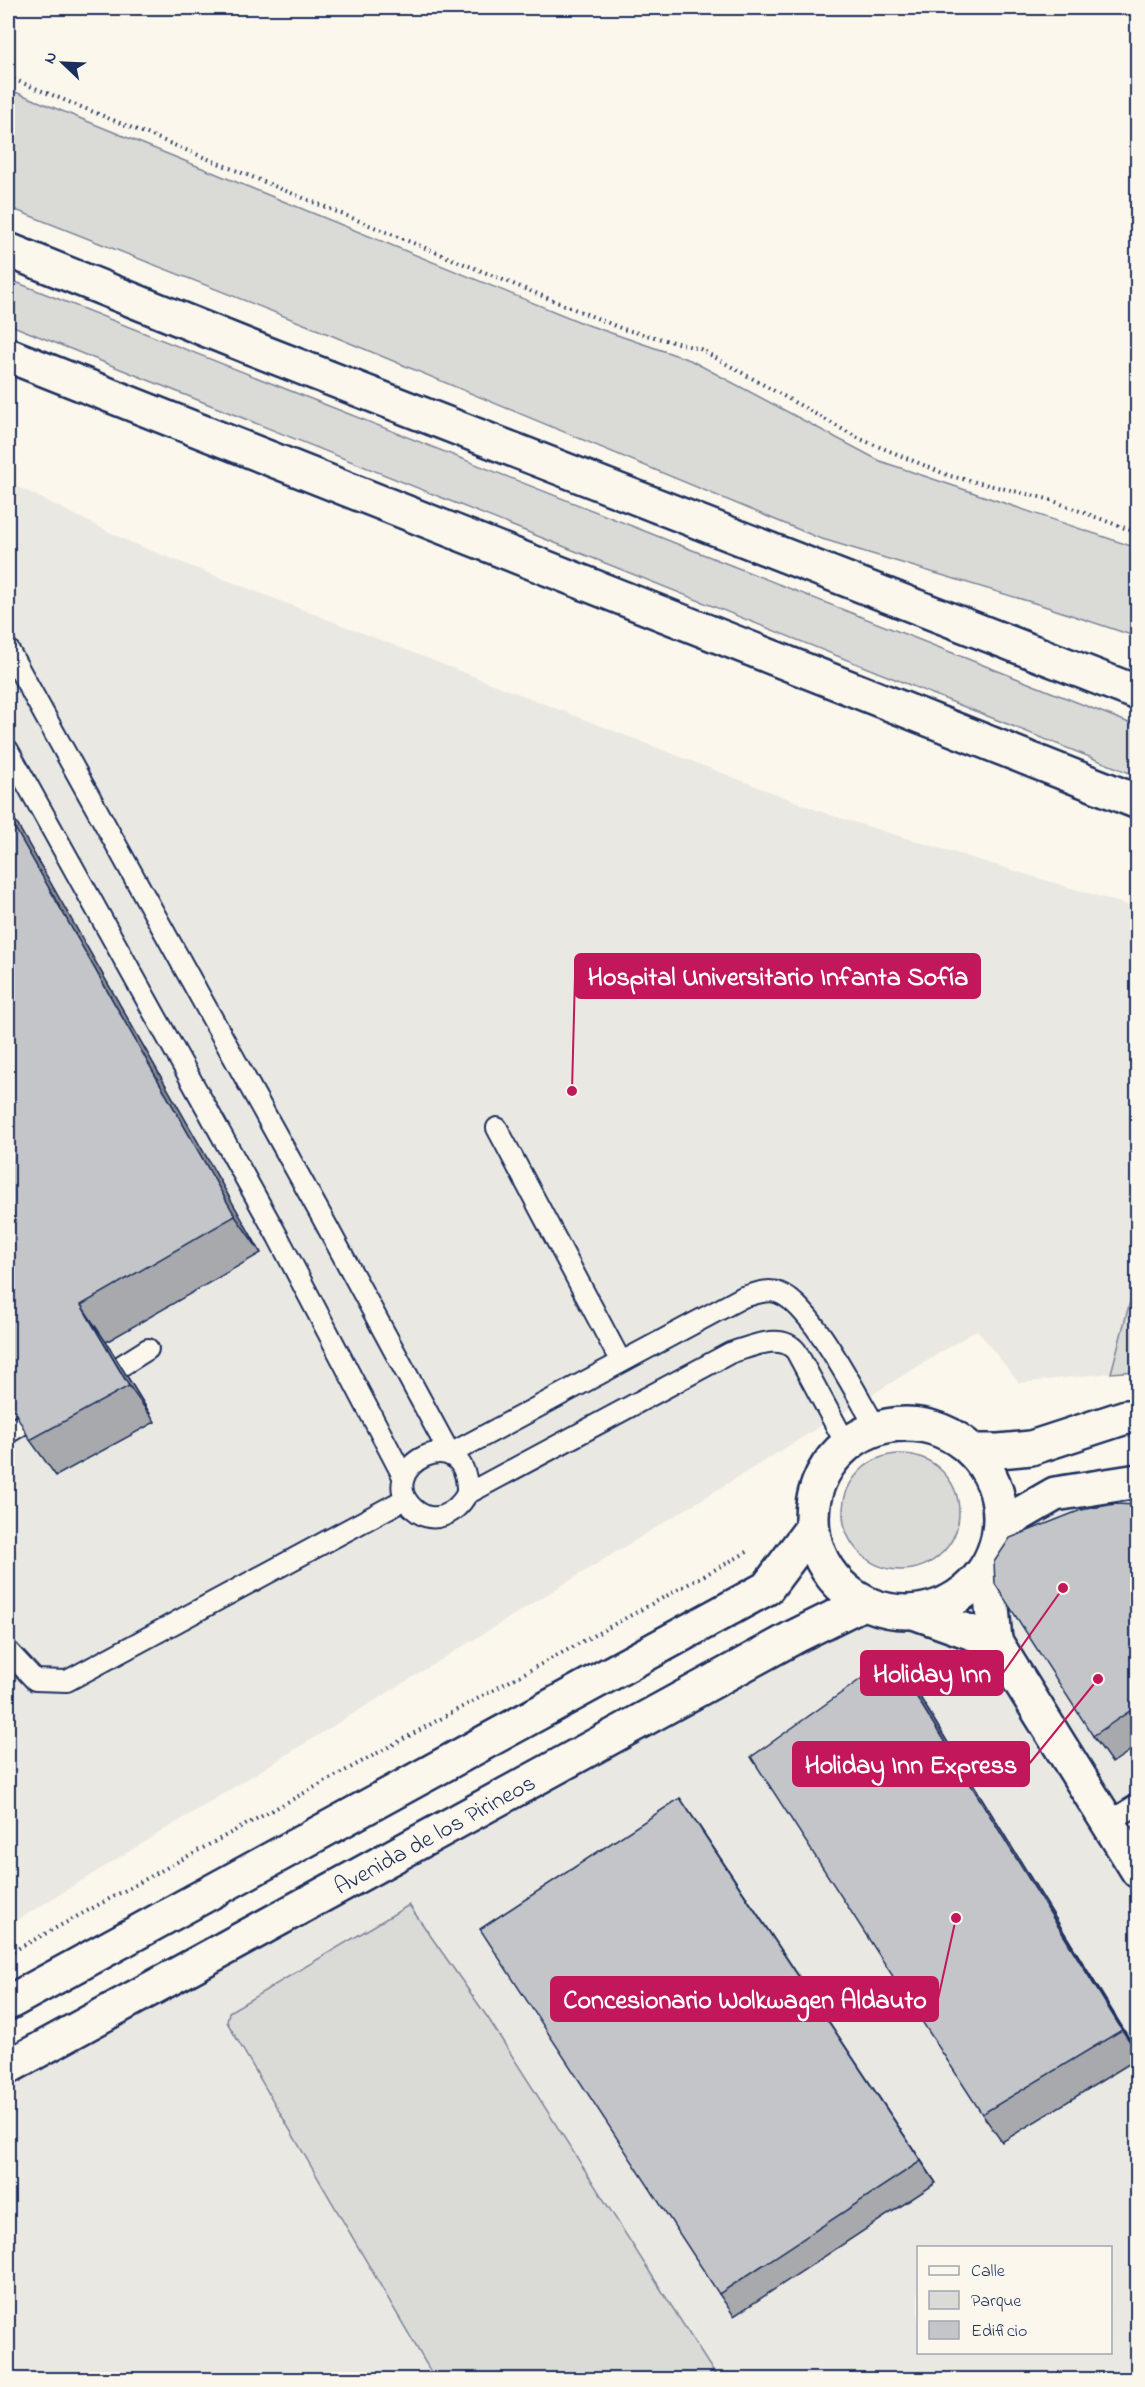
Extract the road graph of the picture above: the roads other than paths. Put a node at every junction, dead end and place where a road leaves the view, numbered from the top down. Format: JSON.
{"nodes":[{"id":1,"x":8,"y":250,"type":"edge"},
{"id":2,"x":8,"y":355,"type":"edge"},
{"id":3,"x":8,"y":649,"type":"edge"},
{"id":4,"x":1137,"y":693,"type":"edge"},
{"id":5,"x":8,"y":750,"type":"edge"},
{"id":6,"x":1137,"y":802,"type":"edge"},
{"id":7,"x":497,"y":1128,"type":"dead end"},
{"id":8,"x":148,"y":1349,"type":"dead end"},
{"id":9,"x":621,"y":1362,"type":"junction"},
{"id":10,"x":121,"y":1366,"type":"dead end"},
{"id":11,"x":1137,"y":1418,"type":"edge"},
{"id":12,"x":26,"y":1422,"type":"edge"},
{"id":13,"x":876,"y":1427,"type":"junction"},
{"id":14,"x":8,"y":1433,"type":"edge"},
{"id":15,"x":845,"y":1442,"type":"junction"},
{"id":16,"x":972,"y":1451,"type":"junction"},
{"id":17,"x":450,"y":1454,"type":"junction"},
{"id":18,"x":403,"y":1476,"type":"junction"},
{"id":19,"x":1137,"y":1481,"type":"edge"},
{"id":20,"x":467,"y":1494,"type":"junction"},
{"id":21,"x":405,"y":1499,"type":"junction"},
{"id":22,"x":1000,"y":1525,"type":"junction"},
{"id":23,"x":812,"y":1528,"type":"junction"},
{"id":24,"x":993,"y":1556,"type":"junction"},
{"id":25,"x":863,"y":1603,"type":"junction"},
{"id":26,"x":914,"y":1612,"type":"junction"},
{"id":27,"x":995,"y":1641,"type":"junction"},
{"id":28,"x":8,"y":1650,"type":"edge"},
{"id":29,"x":1137,"y":1804,"type":"edge"},
{"id":30,"x":1108,"y":1823,"type":"junction"},
{"id":31,"x":1137,"y":1871,"type":"edge"},
{"id":32,"x":8,"y":2004,"type":"edge"},
{"id":33,"x":8,"y":2067,"type":"edge"}],
"edges":[{"from":1,"to":4,"type":"main road"},
{"from":2,"to":6,"type":"main road"},
{"from":3,"to":17,"type":"lane"},
{"from":5,"to":18,"type":"lane"},
{"from":7,"to":9,"type":"lane"},
{"from":8,"to":10,"type":"lane"},
{"from":9,"to":13,"type":"lane"},
{"from":9,"to":17,"type":"lane"},
{"from":11,"to":16,"type":"main road"},
{"from":12,"to":14,"type":"lane"},
{"from":13,"to":15,"type":"main road"},
{"from":13,"to":16,"type":"main road"},
{"from":15,"to":20,"type":"lane"},
{"from":15,"to":23,"type":"main road"},
{"from":16,"to":22,"type":"main road"},
{"from":17,"to":18,"type":"lane"},
{"from":17,"to":20,"type":"lane"},
{"from":18,"to":21,"type":"lane"},
{"from":19,"to":22,"type":"main road"},
{"from":20,"to":21,"type":"lane"},
{"from":21,"to":28,"type":"lane"},
{"from":22,"to":24,"type":"main road"},
{"from":23,"to":25,"type":"main road"},
{"from":23,"to":32,"type":"main road"},
{"from":24,"to":26,"type":"main road"},
{"from":24,"to":27,"type":"main road"},
{"from":25,"to":26,"type":"main road"},
{"from":25,"to":33,"type":"main road","name":"Avenida de los Pirineos"},
{"from":26,"to":27,"type":"main road"},
{"from":27,"to":30,"type":"main road"},
{"from":29,"to":30,"type":"lane"},
{"from":30,"to":31,"type":"main road"}]}
